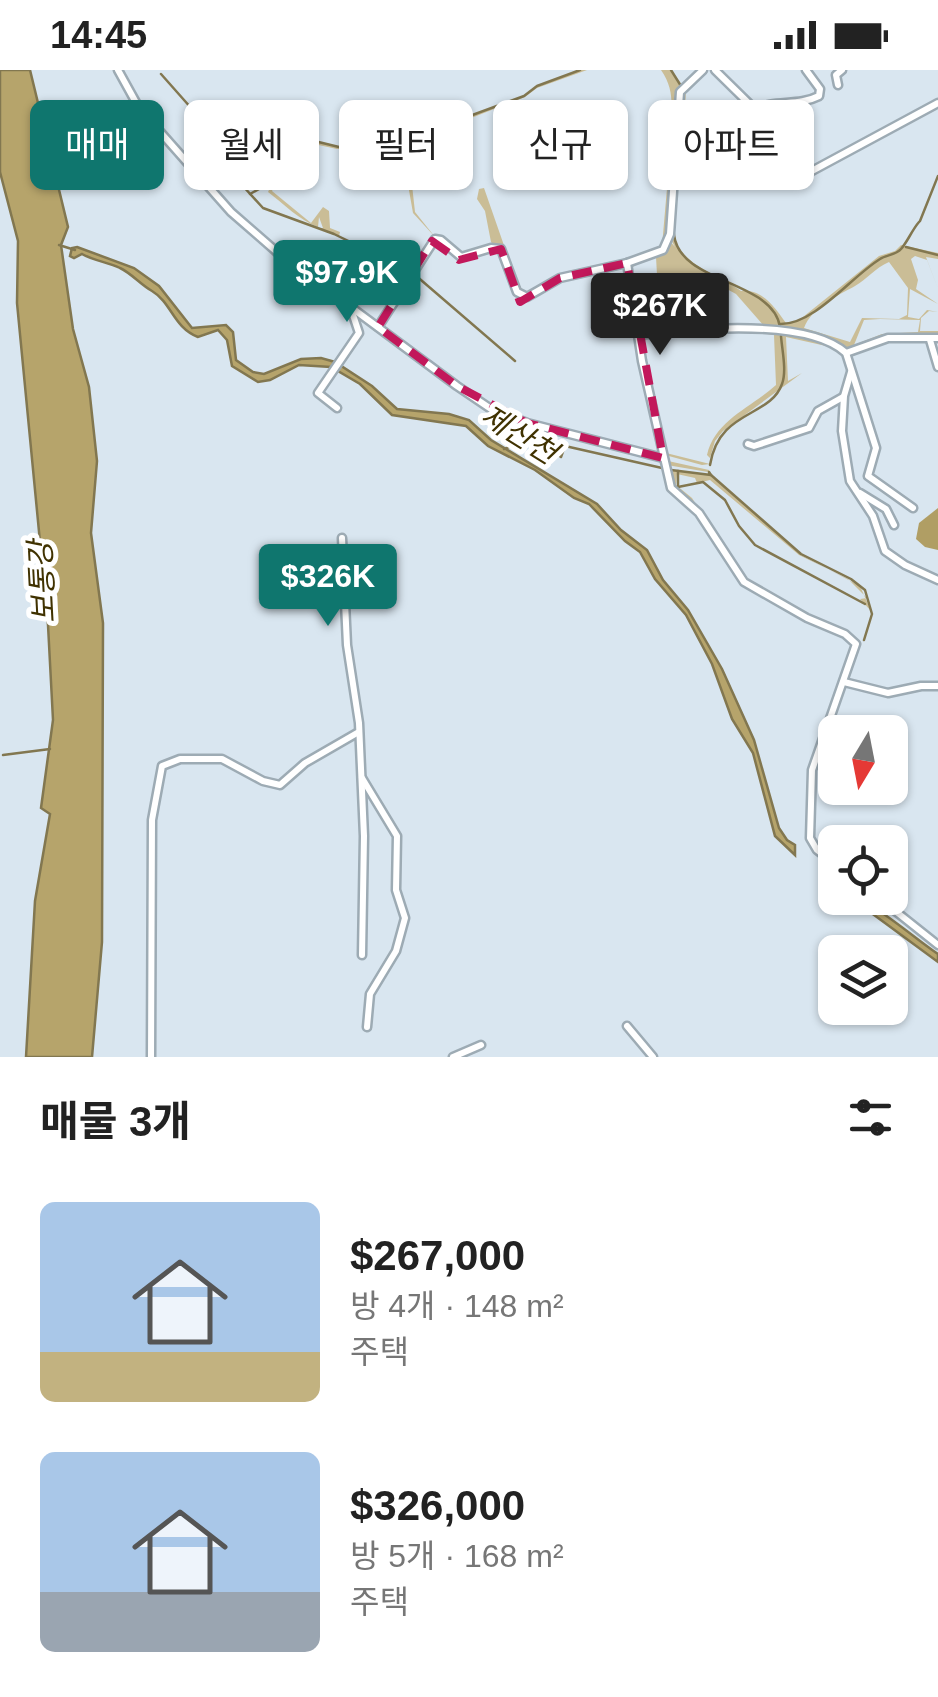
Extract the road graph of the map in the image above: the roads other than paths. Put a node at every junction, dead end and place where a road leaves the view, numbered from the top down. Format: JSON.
{"nodes":[{"id":1,"x":118,"y":70,"type":"edge"},
{"id":2,"x":704,"y":70,"type":"edge"},
{"id":3,"x":715,"y":70,"type":"edge"},
{"id":4,"x":806,"y":70,"type":"edge"},
{"id":5,"x":842,"y":70,"type":"edge"},
{"id":6,"x":838,"y":85,"type":"dead end"},
{"id":7,"x":744,"y":100,"type":"edge"},
{"id":8,"x":808,"y":100,"type":"edge"},
{"id":9,"x":938,"y":104,"type":"edge"},
{"id":10,"x":814,"y":171,"type":"edge"},
{"id":11,"x":627,"y":263,"type":"junction"},
{"id":12,"x":348,"y":303,"type":"junction"},
{"id":13,"x":378,"y":326,"type":"junction"},
{"id":14,"x":638,"y":335,"type":"junction"},
{"id":15,"x":934,"y":339,"type":"edge"},
{"id":16,"x":846,"y":353,"type":"junction"},
{"id":17,"x":938,"y":367,"type":"edge"},
{"id":18,"x":852,"y":371,"type":"junction"},
{"id":19,"x":844,"y":396,"type":"junction"},
{"id":20,"x":337,"y":408,"type":"dead end"},
{"id":21,"x":748,"y":444,"type":"dead end"},
{"id":22,"x":663,"y":458,"type":"junction"},
{"id":23,"x":857,"y":491,"type":"junction"},
{"id":24,"x":913,"y":508,"type":"dead end"},
{"id":25,"x":894,"y":526,"type":"dead end"},
{"id":26,"x":342,"y":538,"type":"dead end"},
{"id":27,"x":938,"y":580,"type":"edge"},
{"id":28,"x":844,"y":682,"type":"junction"},
{"id":29,"x":938,"y":686,"type":"edge"},
{"id":30,"x":357,"y":732,"type":"junction"},
{"id":31,"x":361,"y":777,"type":"junction"},
{"id":32,"x":818,"y":850,"type":"edge"},
{"id":33,"x":900,"y":915,"type":"edge"},
{"id":34,"x":938,"y":945,"type":"edge"},
{"id":35,"x":362,"y":955,"type":"dead end"},
{"id":36,"x":627,"y":1026,"type":"dead end"},
{"id":37,"x":367,"y":1028,"type":"dead end"},
{"id":38,"x":482,"y":1045,"type":"dead end"},
{"id":39,"x":151,"y":1057,"type":"edge"},
{"id":40,"x":453,"y":1057,"type":"edge"},
{"id":41,"x":653,"y":1057,"type":"edge"}],
"edges":[{"from":1,"to":12,"type":"street"},
{"from":2,"to":11,"type":"street"},
{"from":3,"to":7,"type":"street"},
{"from":4,"to":8,"type":"street"},
{"from":5,"to":6,"type":"street"},
{"from":9,"to":10,"type":"street"},
{"from":11,"to":13,"type":"street"},
{"from":11,"to":14,"type":"street"},
{"from":12,"to":13,"type":"street"},
{"from":12,"to":20,"type":"street"},
{"from":13,"to":22,"type":"street"},
{"from":14,"to":16,"type":"street"},
{"from":14,"to":22,"type":"street"},
{"from":15,"to":16,"type":"street"},
{"from":15,"to":17,"type":"street"},
{"from":16,"to":18,"type":"street"},
{"from":18,"to":19,"type":"street"},
{"from":18,"to":24,"type":"street"},
{"from":19,"to":21,"type":"street"},
{"from":19,"to":23,"type":"street"},
{"from":22,"to":28,"type":"street"},
{"from":23,"to":25,"type":"street"},
{"from":23,"to":27,"type":"street"},
{"from":26,"to":30,"type":"street"},
{"from":28,"to":29,"type":"street"},
{"from":28,"to":32,"type":"street"},
{"from":30,"to":31,"type":"street"},
{"from":30,"to":39,"type":"street"},
{"from":31,"to":35,"type":"street"},
{"from":31,"to":37,"type":"street"},
{"from":33,"to":34,"type":"street"},
{"from":36,"to":41,"type":"street"},
{"from":38,"to":40,"type":"street"}]}
